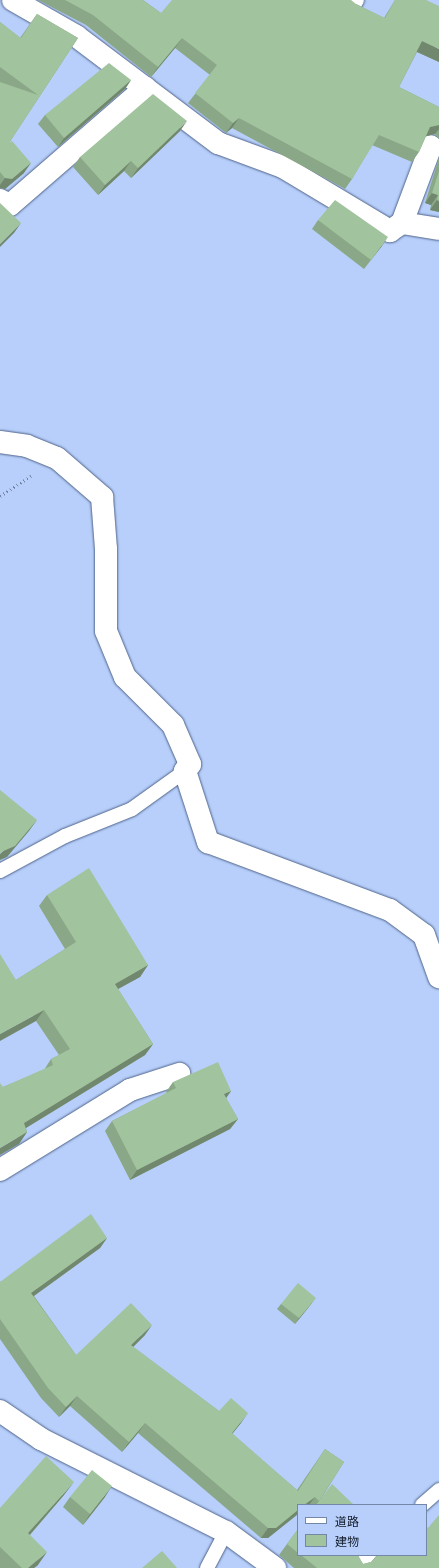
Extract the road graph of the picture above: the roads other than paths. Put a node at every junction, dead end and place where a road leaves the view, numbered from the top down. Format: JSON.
{"nodes":[{"id":1,"x":13,"y":0,"type":"edge"},
{"id":2,"x":145,"y":88,"type":"junction"},
{"id":3,"x":430,"y":146,"type":"dead end"},
{"id":4,"x":0,"y":200,"type":"edge"},
{"id":5,"x":402,"y":223,"type":"junction"},
{"id":6,"x":439,"y":229,"type":"edge"},
{"id":7,"x":0,"y":442,"type":"edge"},
{"id":8,"x":185,"y":771,"type":"junction"},
{"id":9,"x":0,"y":871,"type":"edge"},
{"id":10,"x":439,"y":977,"type":"edge"},
{"id":11,"x":179,"y":1074,"type":"dead end"},
{"id":12,"x":0,"y":1170,"type":"edge"},
{"id":13,"x":0,"y":1411,"type":"edge"},
{"id":14,"x":439,"y":1490,"type":"edge"},
{"id":15,"x":423,"y":1504,"type":"edge"},
{"id":16,"x":226,"y":1532,"type":"junction"},
{"id":17,"x":369,"y":1556,"type":"edge"},
{"id":18,"x":207,"y":1568,"type":"edge"},
{"id":19,"x":275,"y":1568,"type":"edge"},
{"id":20,"x":358,"y":1568,"type":"edge"}],
"edges":[{"from":1,"to":2,"type":"street"},
{"from":2,"to":4,"type":"street"},
{"from":2,"to":5,"type":"street"},
{"from":3,"to":5,"type":"street"},
{"from":5,"to":6,"type":"street"},
{"from":7,"to":8,"type":"street"},
{"from":8,"to":9,"type":"lane"},
{"from":8,"to":10,"type":"street"},
{"from":11,"to":12,"type":"street"},
{"from":13,"to":16,"type":"street"},
{"from":14,"to":15,"type":"lane"},
{"from":16,"to":18,"type":"lane"},
{"from":16,"to":19,"type":"street"},
{"from":17,"to":20,"type":"lane"}]}
